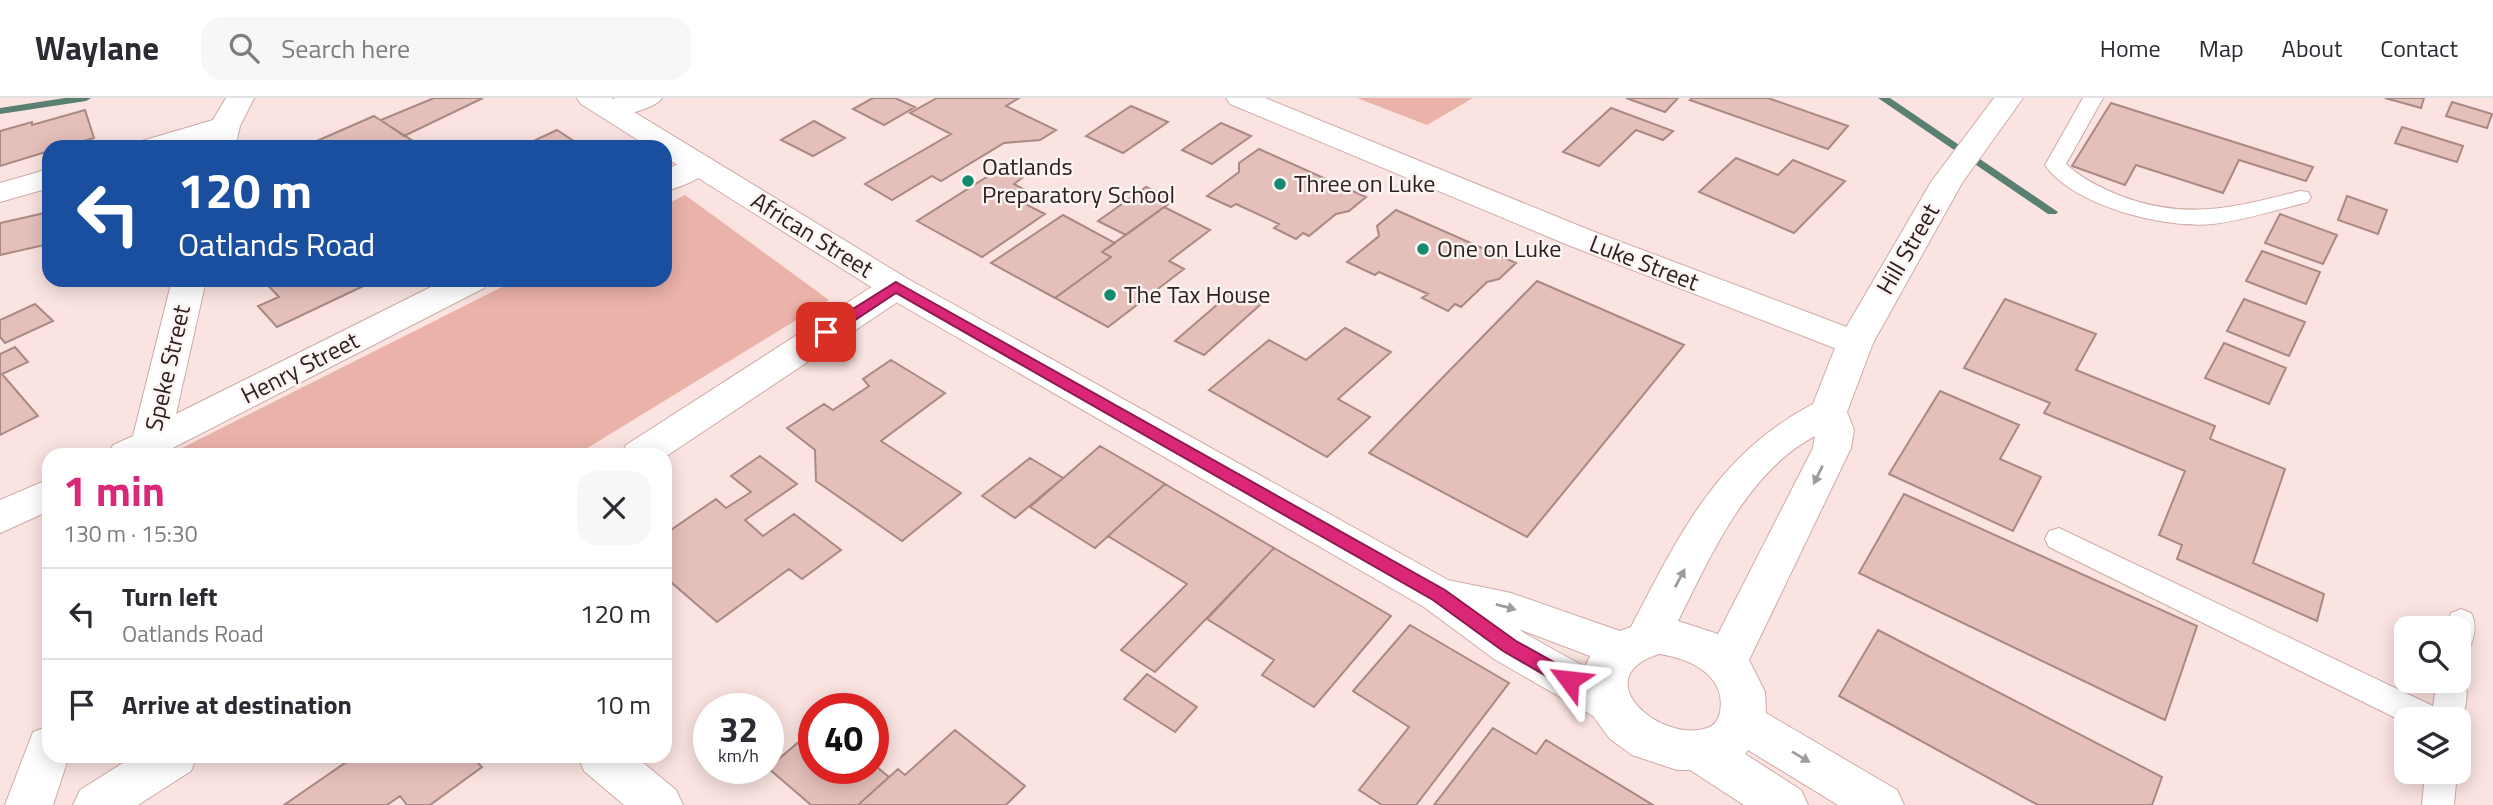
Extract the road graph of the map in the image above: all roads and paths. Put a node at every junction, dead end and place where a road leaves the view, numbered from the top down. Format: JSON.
{"nodes":[{"id":1,"x":240,"y":98,"type":"edge"},
{"id":2,"x":648,"y":98,"type":"edge"},
{"id":3,"x":1240,"y":98,"type":"edge"},
{"id":4,"x":2009,"y":98,"type":"edge"},
{"id":5,"x":2093,"y":98,"type":"edge"},
{"id":6,"x":600,"y":104,"type":"edge"},
{"id":7,"x":223,"y":136,"type":"edge"},
{"id":8,"x":198,"y":140,"type":"edge"},
{"id":9,"x":659,"y":140,"type":"edge"},
{"id":10,"x":672,"y":148,"type":"edge"},
{"id":11,"x":699,"y":164,"type":"junction"},
{"id":12,"x":672,"y":178,"type":"edge"},
{"id":13,"x":42,"y":180,"type":"edge"},
{"id":14,"x":0,"y":193,"type":"edge"},
{"id":15,"x":2300,"y":197,"type":"dead end"},
{"id":16,"x":187,"y":287,"type":"edge"},
{"id":17,"x":458,"y":287,"type":"edge"},
{"id":18,"x":896,"y":287,"type":"junction"},
{"id":19,"x":1855,"y":343,"type":"junction"},
{"id":20,"x":1828,"y":412,"type":"junction"},
{"id":21,"x":143,"y":448,"type":"edge"},
{"id":22,"x":148,"y":448,"type":"edge"},
{"id":23,"x":651,"y":448,"type":"edge"},
{"id":24,"x":42,"y":497,"type":"edge"},
{"id":25,"x":0,"y":518,"type":"edge"},
{"id":26,"x":2059,"y":540,"type":"dead end"},
{"id":27,"x":1439,"y":595,"type":"junction"},
{"id":28,"x":1633,"y":643,"type":"junction"},
{"id":29,"x":1725,"y":664,"type":"junction"},
{"id":30,"x":1608,"y":702,"type":"junction"},
{"id":31,"x":2404,"y":707,"type":"edge"},
{"id":32,"x":1742,"y":722,"type":"junction"},
{"id":33,"x":1699,"y":751,"type":"junction"},
{"id":34,"x":43,"y":763,"type":"edge"},
{"id":35,"x":163,"y":763,"type":"edge"},
{"id":36,"x":609,"y":763,"type":"edge"},
{"id":37,"x":2440,"y":784,"type":"edge"},
{"id":38,"x":29,"y":805,"type":"edge"},
{"id":39,"x":97,"y":805,"type":"edge"},
{"id":40,"x":659,"y":805,"type":"edge"},
{"id":41,"x":1784,"y":805,"type":"edge"},
{"id":42,"x":1880,"y":805,"type":"edge"},
{"id":43,"x":2438,"y":805,"type":"edge"}],
"edges":[{"from":1,"to":7,"type":"street"},
{"from":2,"to":6,"type":"street"},
{"from":3,"to":19,"type":"street","name":"Luke Street"},
{"from":4,"to":19,"type":"street","name":"Hill Street"},
{"from":5,"to":15,"type":"lane"},
{"from":6,"to":9,"type":"street","name":"African Street"},
{"from":7,"to":8,"type":"street"},
{"from":10,"to":11,"type":"street","name":"African Street"},
{"from":11,"to":12,"type":"street"},
{"from":11,"to":18,"type":"street","name":"African Street"},
{"from":13,"to":14,"type":"street"},
{"from":16,"to":21,"type":"street","name":"Speke Street"},
{"from":17,"to":22,"type":"street","name":"Henry Street"},
{"from":18,"to":23,"type":"street"},
{"from":18,"to":27,"type":"street","name":"African Street"},
{"from":19,"to":20,"type":"street","name":"Hill Street"},
{"from":28,"to":20,"type":"street","one_way":true},
{"from":20,"to":29,"type":"street","name":"Hill Street","one_way":true},
{"from":24,"to":25,"type":"street"},
{"from":26,"to":31,"type":"lane"},
{"from":27,"to":28,"type":"street","name":"African Street","one_way":true},
{"from":27,"to":30,"type":"street","name":"African Street"},
{"from":28,"to":29,"type":"street"},
{"from":28,"to":30,"type":"street"},
{"from":29,"to":32,"type":"street"},
{"from":30,"to":33,"type":"street"},
{"from":32,"to":33,"type":"street"},
{"from":32,"to":42,"type":"street","one_way":true},
{"from":33,"to":41,"type":"street"},
{"from":34,"to":38,"type":"street"},
{"from":35,"to":39,"type":"street"},
{"from":36,"to":40,"type":"street"},
{"from":37,"to":43,"type":"lane"}]}
